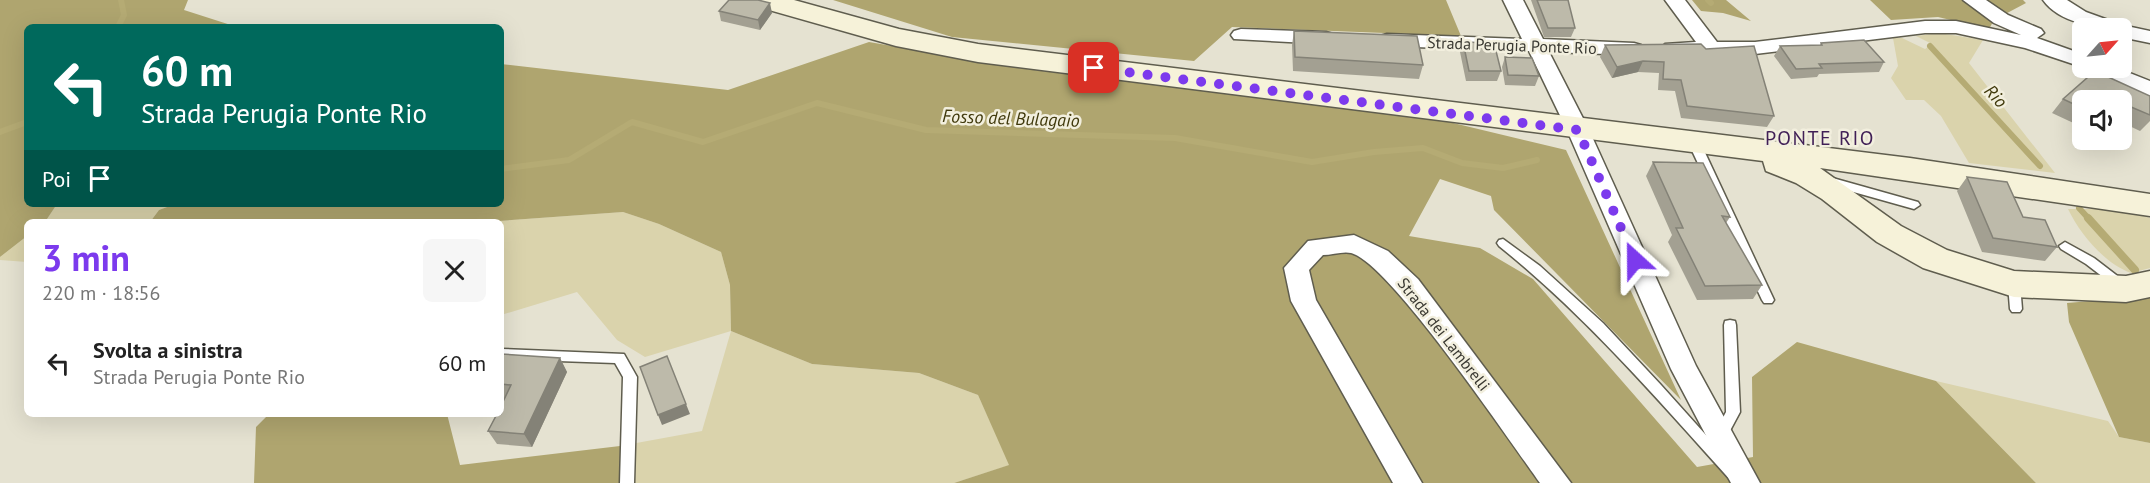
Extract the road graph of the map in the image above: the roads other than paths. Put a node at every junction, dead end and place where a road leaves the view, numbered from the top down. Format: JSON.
{"nodes":[{"id":1,"x":764,"y":0,"type":"edge"},
{"id":2,"x":1513,"y":0,"type":"edge"},
{"id":3,"x":1675,"y":0,"type":"edge"},
{"id":4,"x":1973,"y":0,"type":"edge"},
{"id":5,"x":2053,"y":0,"type":"edge"},
{"id":6,"x":2085,"y":18,"type":"edge"},
{"id":7,"x":2132,"y":33,"type":"edge"},
{"id":8,"x":1241,"y":35,"type":"dead end"},
{"id":9,"x":2150,"y":37,"type":"edge"},
{"id":10,"x":1347,"y":39,"type":"edge"},
{"id":11,"x":1370,"y":40,"type":"edge"},
{"id":12,"x":1535,"y":46,"type":"junction"},
{"id":13,"x":1711,"y":48,"type":"junction"},
{"id":14,"x":2072,"y":48,"type":"edge"},
{"id":15,"x":2072,"y":59,"type":"edge"},
{"id":16,"x":2124,"y":78,"type":"edge"},
{"id":17,"x":2141,"y":85,"type":"edge"},
{"id":18,"x":1578,"y":130,"type":"junction"},
{"id":19,"x":1694,"y":142,"type":"junction"},
{"id":20,"x":1910,"y":170,"type":"junction"},
{"id":21,"x":1808,"y":175,"type":"junction"},
{"id":22,"x":1861,"y":190,"type":"junction"},
{"id":23,"x":2104,"y":196,"type":"junction"},
{"id":24,"x":1914,"y":205,"type":"dead end"},
{"id":25,"x":2150,"y":205,"type":"edge"},
{"id":26,"x":2150,"y":213,"type":"edge"},
{"id":27,"x":1889,"y":234,"type":"junction"},
{"id":28,"x":1503,"y":243,"type":"dead end"},
{"id":29,"x":2065,"y":246,"type":"dead end"},
{"id":30,"x":2138,"y":286,"type":"edge"},
{"id":31,"x":1768,"y":300,"type":"dead end"},
{"id":32,"x":1730,"y":325,"type":"dead end"},
{"id":33,"x":504,"y":354,"type":"edge"},
{"id":34,"x":1720,"y":436,"type":"junction"},
{"id":35,"x":627,"y":483,"type":"edge"},
{"id":36,"x":1408,"y":483,"type":"edge"},
{"id":37,"x":1557,"y":483,"type":"edge"},
{"id":38,"x":1742,"y":483,"type":"edge"},
{"id":39,"x":1746,"y":483,"type":"edge"}],
"edges":[{"from":1,"to":18,"type":"main road"},
{"from":2,"to":12,"type":"street"},
{"from":3,"to":13,"type":"street"},
{"from":4,"to":14,"type":"street"},
{"from":5,"to":6,"type":"street"},
{"from":7,"to":9,"type":"street"},
{"from":8,"to":10,"type":"street"},
{"from":11,"to":12,"type":"street","name":"Strada Perugia Ponte Rio"},
{"from":12,"to":13,"type":"street","name":"Strada Perugia Ponte Rio"},
{"from":12,"to":18,"type":"street"},
{"from":13,"to":15,"type":"street","name":"Strada Perugia Ponte Rio"},
{"from":16,"to":17,"type":"street"},
{"from":18,"to":19,"type":"main road"},
{"from":18,"to":34,"type":"street"},
{"from":19,"to":20,"type":"main road"},
{"from":19,"to":21,"type":"main road"},
{"from":19,"to":31,"type":"lane"},
{"from":20,"to":22,"type":"main road"},
{"from":20,"to":23,"type":"main road"},
{"from":21,"to":22,"type":"lane"},
{"from":21,"to":27,"type":"main road"},
{"from":22,"to":24,"type":"lane"},
{"from":22,"to":27,"type":"main road"},
{"from":23,"to":25,"type":"main road"},
{"from":23,"to":26,"type":"main road"},
{"from":27,"to":30,"type":"main road"},
{"from":28,"to":38,"type":"lane"},
{"from":29,"to":30,"type":"lane"},
{"from":32,"to":34,"type":"lane"},
{"from":33,"to":35,"type":"lane"},
{"from":34,"to":39,"type":"street"},
{"from":36,"to":37,"type":"street","name":"Strada dei Lambrelli"}]}
